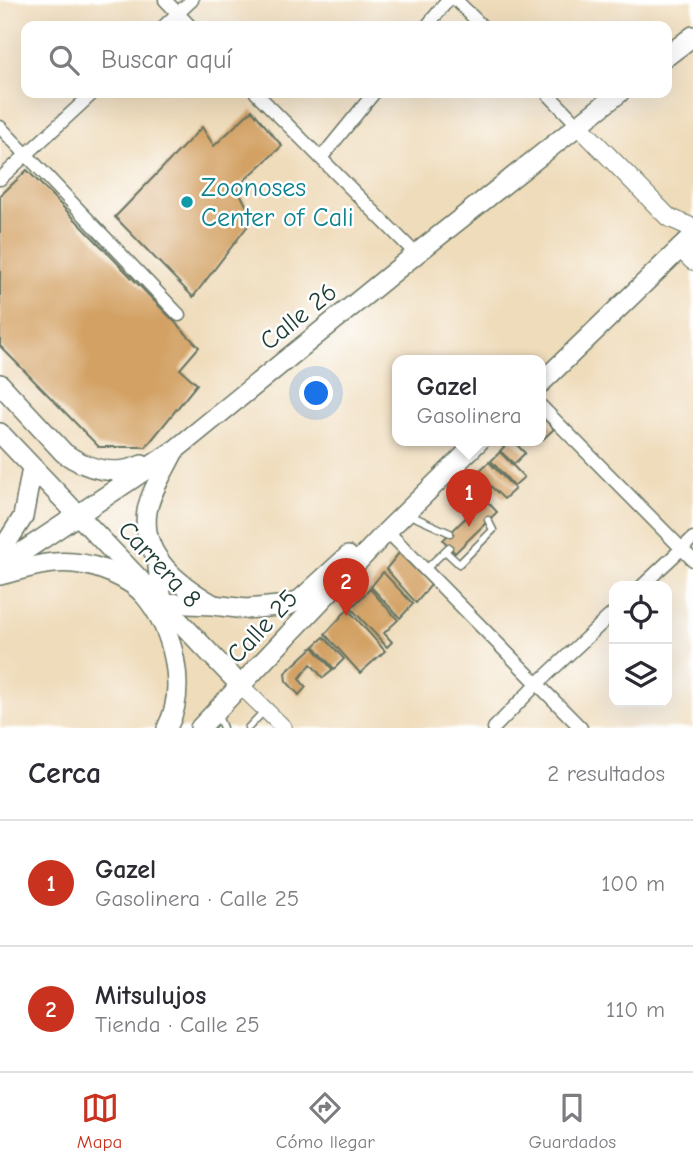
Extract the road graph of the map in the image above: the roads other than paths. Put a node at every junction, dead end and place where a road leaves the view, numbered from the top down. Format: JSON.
{"nodes":[{"id":1,"x":164,"y":0,"type":"edge"},
{"id":2,"x":192,"y":0,"type":"edge"},
{"id":3,"x":448,"y":0,"type":"edge"},
{"id":4,"x":456,"y":0,"type":"edge"},
{"id":5,"x":178,"y":13,"type":"junction"},
{"id":6,"x":169,"y":21,"type":"edge"},
{"id":7,"x":185,"y":21,"type":"edge"},
{"id":8,"x":431,"y":21,"type":"edge"},
{"id":9,"x":477,"y":21,"type":"edge"},
{"id":10,"x":693,"y":37,"type":"edge"},
{"id":11,"x":672,"y":52,"type":"edge"},
{"id":12,"x":88,"y":98,"type":"edge"},
{"id":13,"x":261,"y":98,"type":"edge"},
{"id":14,"x":370,"y":98,"type":"edge"},
{"id":15,"x":552,"y":98,"type":"edge"},
{"id":16,"x":612,"y":98,"type":"edge"},
{"id":17,"x":578,"y":124,"type":"junction"},
{"id":18,"x":0,"y":127,"type":"edge"},
{"id":19,"x":26,"y":154,"type":"junction"},
{"id":20,"x":321,"y":158,"type":"junction"},
{"id":21,"x":0,"y":179,"type":"edge"},
{"id":22,"x":693,"y":228,"type":"edge"},
{"id":23,"x":689,"y":248,"type":"edge"},
{"id":24,"x":416,"y":254,"type":"junction"},
{"id":25,"x":178,"y":315,"type":"dead end"},
{"id":26,"x":546,"y":378,"type":"edge"},
{"id":27,"x":3,"y":395,"type":"edge"},
{"id":28,"x":546,"y":411,"type":"edge"},
{"id":29,"x":38,"y":425,"type":"junction"},
{"id":30,"x":0,"y":433,"type":"edge"},
{"id":31,"x":474,"y":446,"type":"edge"},
{"id":32,"x":14,"y":448,"type":"junction"},
{"id":33,"x":175,"y":450,"type":"junction"},
{"id":34,"x":460,"y":460,"type":"junction"},
{"id":35,"x":32,"y":468,"type":"junction"},
{"id":36,"x":481,"y":504,"type":"dead end"},
{"id":37,"x":405,"y":513,"type":"junction"},
{"id":38,"x":77,"y":514,"type":"junction"},
{"id":39,"x":488,"y":520,"type":"dead end"},
{"id":40,"x":387,"y":531,"type":"junction"},
{"id":41,"x":450,"y":533,"type":"dead end"},
{"id":42,"x":693,"y":538,"type":"edge"},
{"id":43,"x":682,"y":549,"type":"junction"},
{"id":44,"x":0,"y":553,"type":"edge"},
{"id":45,"x":157,"y":557,"type":"junction"},
{"id":46,"x":693,"y":561,"type":"edge"},
{"id":47,"x":0,"y":567,"type":"edge"},
{"id":48,"x":426,"y":569,"type":"junction"},
{"id":49,"x":0,"y":575,"type":"edge"},
{"id":50,"x":647,"y":581,"type":"edge"},
{"id":51,"x":162,"y":603,"type":"junction"},
{"id":52,"x":214,"y":605,"type":"junction"},
{"id":53,"x":609,"y":617,"type":"edge"},
{"id":54,"x":537,"y":684,"type":"junction"},
{"id":55,"x":241,"y":686,"type":"junction"},
{"id":56,"x":264,"y":710,"type":"junction"},
{"id":57,"x":219,"y":719,"type":"edge"},
{"id":58,"x":167,"y":728,"type":"edge"},
{"id":59,"x":200,"y":728,"type":"edge"},
{"id":60,"x":248,"y":728,"type":"edge"},
{"id":61,"x":284,"y":728,"type":"edge"},
{"id":62,"x":494,"y":728,"type":"edge"},
{"id":63,"x":581,"y":728,"type":"edge"}],
"edges":[{"from":1,"to":5,"type":"street"},
{"from":2,"to":5,"type":"street"},
{"from":3,"to":8,"type":"street"},
{"from":4,"to":9,"type":"street"},
{"from":5,"to":6,"type":"street"},
{"from":5,"to":7,"type":"street"},
{"from":10,"to":11,"type":"main road"},
{"from":12,"to":19,"type":"street"},
{"from":13,"to":20,"type":"street"},
{"from":14,"to":20,"type":"street"},
{"from":15,"to":17,"type":"street"},
{"from":16,"to":17,"type":"main road","name":"Calle 26"},
{"from":17,"to":22,"type":"main road"},
{"from":17,"to":24,"type":"main road","name":"Calle 26"},
{"from":18,"to":19,"type":"street"},
{"from":19,"to":21,"type":"street"},
{"from":19,"to":25,"type":"street"},
{"from":20,"to":24,"type":"street"},
{"from":23,"to":26,"type":"main road"},
{"from":24,"to":33,"type":"main road","name":"Calle 26"},
{"from":27,"to":29,"type":"main road"},
{"from":28,"to":43,"type":"street"},
{"from":29,"to":32,"type":"main road"},
{"from":29,"to":33,"type":"main road"},
{"from":30,"to":32,"type":"main road","name":"Carrera 8"},
{"from":31,"to":34,"type":"main road","name":"Calle 25"},
{"from":32,"to":35,"type":"main road","name":"Carrera 8"},
{"from":33,"to":38,"type":"main road","name":"Calle 26"},
{"from":33,"to":45,"type":"main road"},
{"from":34,"to":36,"type":"lane"},
{"from":34,"to":37,"type":"main road","name":"Calle 25"},
{"from":35,"to":38,"type":"main road","name":"Carrera 8"},
{"from":35,"to":44,"type":"main road"},
{"from":37,"to":40,"type":"main road","name":"Calle 25"},
{"from":37,"to":41,"type":"lane"},
{"from":38,"to":47,"type":"main road","name":"Calle 26"},
{"from":38,"to":51,"type":"main road","name":"Carrera 8"},
{"from":39,"to":48,"type":"lane"},
{"from":40,"to":48,"type":"street"},
{"from":40,"to":52,"type":"main road"},
{"from":40,"to":55,"type":"main road","name":"Calle 25"},
{"from":42,"to":43,"type":"street"},
{"from":43,"to":46,"type":"street"},
{"from":43,"to":50,"type":"street"},
{"from":45,"to":51,"type":"main road"},
{"from":45,"to":52,"type":"main road"},
{"from":48,"to":54,"type":"street"},
{"from":49,"to":58,"type":"main road"},
{"from":51,"to":52,"type":"main road"},
{"from":51,"to":55,"type":"main road","name":"Carrera 8"},
{"from":53,"to":54,"type":"street"},
{"from":54,"to":62,"type":"street"},
{"from":54,"to":63,"type":"street"},
{"from":55,"to":56,"type":"street","name":"Carrera 8"},
{"from":55,"to":57,"type":"main road","name":"Calle 25"},
{"from":56,"to":60,"type":"lane"},
{"from":56,"to":61,"type":"street","name":"Carrera 8"},
{"from":57,"to":59,"type":"main road","name":"Calle 25"}]}
